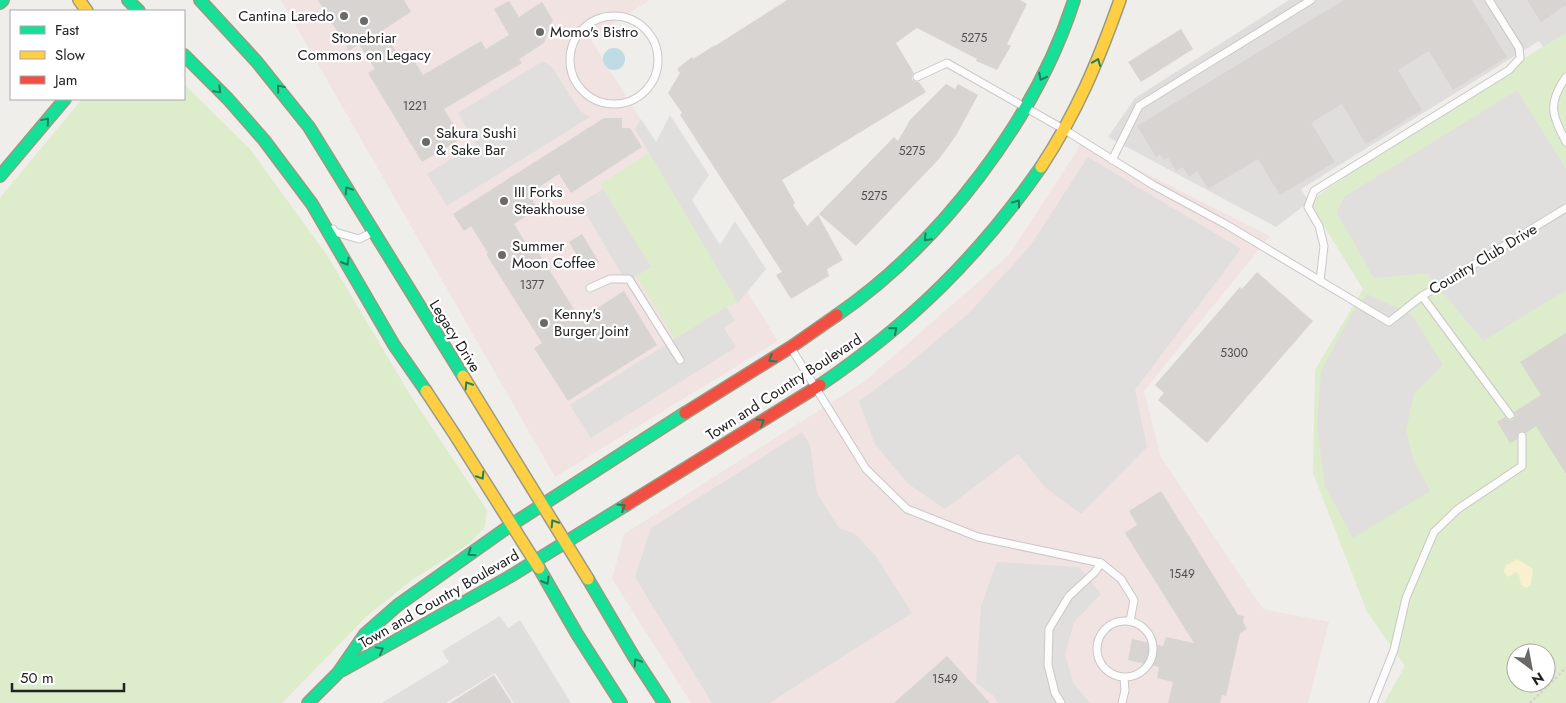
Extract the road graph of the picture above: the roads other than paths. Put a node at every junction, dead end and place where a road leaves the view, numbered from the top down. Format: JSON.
{"nodes":[{"id":1,"x":3,"y":0,"type":"edge"},
{"id":2,"x":128,"y":0,"type":"edge"},
{"id":3,"x":147,"y":0,"type":"edge"},
{"id":4,"x":200,"y":0,"type":"edge"},
{"id":5,"x":1074,"y":0,"type":"edge"},
{"id":6,"x":1120,"y":0,"type":"edge"},
{"id":7,"x":1310,"y":0,"type":"edge"},
{"id":8,"x":1489,"y":0,"type":"edge"},
{"id":9,"x":0,"y":3,"type":"edge"},
{"id":10,"x":137,"y":10,"type":"edge"},
{"id":11,"x":139,"y":10,"type":"edge"},
{"id":12,"x":185,"y":56,"type":"edge"},
{"id":13,"x":917,"y":77,"type":"dead end"},
{"id":14,"x":1566,"y":77,"type":"edge"},
{"id":15,"x":637,"y":97,"type":"joint"},
{"id":16,"x":64,"y":100,"type":"edge"},
{"id":17,"x":1025,"y":107,"type":"junction"},
{"id":18,"x":1065,"y":130,"type":"junction"},
{"id":19,"x":1566,"y":142,"type":"edge"},
{"id":20,"x":1112,"y":160,"type":"junction"},
{"id":21,"x":0,"y":176,"type":"edge"},
{"id":22,"x":312,"y":204,"type":"junction"},
{"id":23,"x":1566,"y":208,"type":"edge"},
{"id":24,"x":374,"y":232,"type":"junction"},
{"id":25,"x":1320,"y":280,"type":"junction"},
{"id":26,"x":590,"y":288,"type":"dead end"},
{"id":27,"x":1422,"y":296,"type":"junction"},
{"id":28,"x":791,"y":347,"type":"junction"},
{"id":29,"x":680,"y":360,"type":"dead end"},
{"id":30,"x":815,"y":388,"type":"junction"},
{"id":31,"x":1510,"y":415,"type":"dead end"},
{"id":32,"x":1522,"y":436,"type":"dead end"},
{"id":33,"x":542,"y":505,"type":"junction"},
{"id":34,"x":511,"y":524,"type":"junction"},
{"id":35,"x":566,"y":542,"type":"junction"},
{"id":36,"x":535,"y":562,"type":"junction"},
{"id":37,"x":1101,"y":563,"type":"junction"},
{"id":38,"x":1130,"y":621,"type":"junction"},
{"id":39,"x":338,"y":673,"type":"junction"},
{"id":40,"x":1124,"y":678,"type":"junction"},
{"id":41,"x":308,"y":703,"type":"edge"},
{"id":42,"x":620,"y":703,"type":"edge"},
{"id":43,"x":664,"y":703,"type":"edge"},
{"id":44,"x":1062,"y":703,"type":"edge"},
{"id":45,"x":1122,"y":703,"type":"edge"},
{"id":46,"x":1373,"y":703,"type":"edge"}],
"edges":[{"from":1,"to":9,"type":"main road"},
{"from":2,"to":10,"type":"main road"},
{"from":3,"to":11,"type":"main road"},
{"from":24,"to":4,"type":"main road","name":"Legacy Drive","one_way":true},
{"from":5,"to":17,"type":"main road","name":"Town and Country Boulevard","one_way":true},
{"from":18,"to":6,"type":"main road","name":"Town and Country Boulevard","one_way":true},
{"from":7,"to":20,"type":"lane"},
{"from":8,"to":25,"type":"lane"},
{"from":12,"to":22,"type":"main road","one_way":true},
{"from":13,"to":17,"type":"lane"},
{"from":14,"to":19,"type":"lane"},
{"from":15,"to":15,"type":"lane"},
{"from":21,"to":16,"type":"main road","one_way":true},
{"from":17,"to":18,"type":"lane"},
{"from":17,"to":28,"type":"main road","name":"Town and Country Boulevard","one_way":true},
{"from":18,"to":20,"type":"lane"},
{"from":30,"to":18,"type":"main road","name":"Town and Country Boulevard","one_way":true},
{"from":20,"to":25,"type":"lane"},
{"from":22,"to":24,"type":"lane"},
{"from":22,"to":34,"type":"main road","one_way":true},
{"from":23,"to":27,"type":"lane","name":"Country Club Drive"},
{"from":33,"to":24,"type":"main road","name":"Legacy Drive","one_way":true},
{"from":25,"to":27,"type":"lane"},
{"from":26,"to":29,"type":"lane"},
{"from":27,"to":31,"type":"lane","name":"Country Club Drive"},
{"from":28,"to":30,"type":"lane"},
{"from":28,"to":33,"type":"main road","name":"Town and Country Boulevard","one_way":true},
{"from":35,"to":30,"type":"main road","name":"Town and Country Boulevard","one_way":true},
{"from":30,"to":37,"type":"lane"},
{"from":32,"to":46,"type":"lane"},
{"from":33,"to":34,"type":"main road","name":"Town and Country Boulevard"},
{"from":35,"to":33,"type":"main road","name":"Legacy Drive","one_way":true},
{"from":34,"to":36,"type":"main road"},
{"from":34,"to":39,"type":"main road","name":"Town and Country Boulevard","one_way":true},
{"from":35,"to":36,"type":"main road","name":"Town and Country Boulevard"},
{"from":43,"to":35,"type":"main road","name":"Legacy Drive","one_way":true},
{"from":39,"to":36,"type":"main road","name":"Town and Country Boulevard","one_way":true},
{"from":36,"to":42,"type":"main road","one_way":true},
{"from":37,"to":38,"type":"lane"},
{"from":37,"to":44,"type":"lane"},
{"from":38,"to":40,"type":"lane"},
{"from":38,"to":40,"type":"lane"},
{"from":39,"to":41,"type":"main road","name":"Town and Country Boulevard"},
{"from":40,"to":45,"type":"lane"}]}
